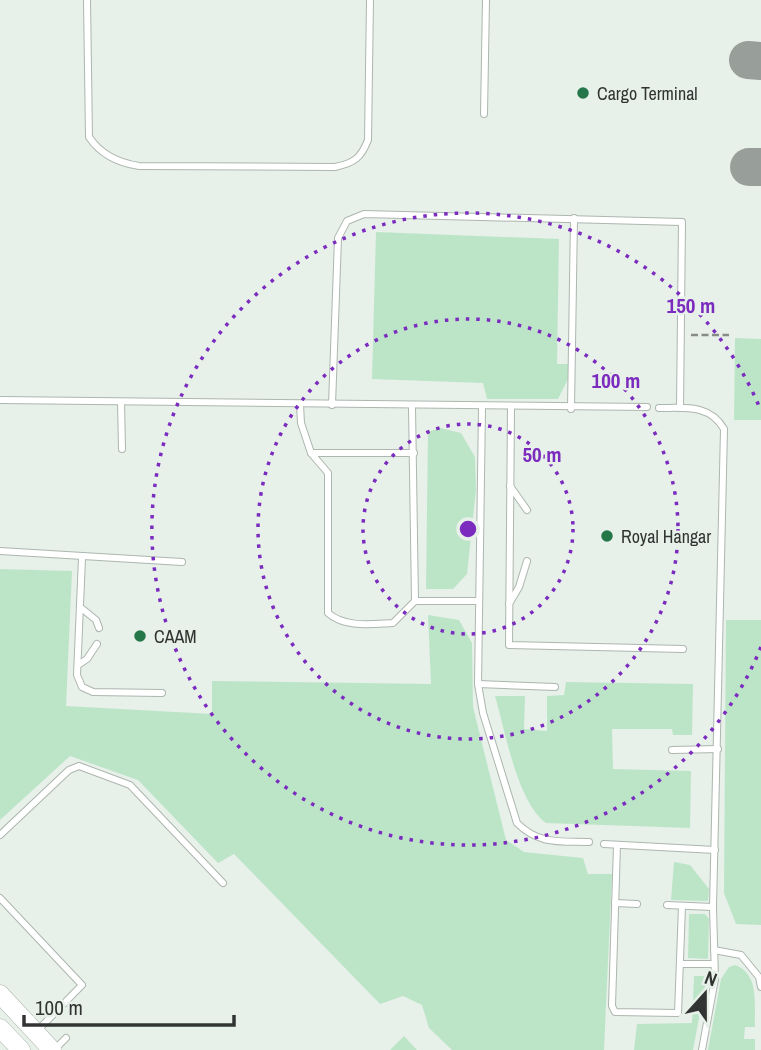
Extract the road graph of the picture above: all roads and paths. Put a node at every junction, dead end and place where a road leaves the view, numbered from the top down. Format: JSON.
{"nodes":[{"id":1,"x":87,"y":0,"type":"edge"},
{"id":2,"x":370,"y":0,"type":"edge"},
{"id":3,"x":486,"y":0,"type":"edge"},
{"id":4,"x":484,"y":114,"type":"dead end"},
{"id":5,"x":574,"y":218,"type":"junction"},
{"id":6,"x":683,"y":335,"type":"junction"},
{"id":7,"x":729,"y":335,"type":"dead end"},
{"id":8,"x":0,"y":400,"type":"edge"},
{"id":9,"x":121,"y":402,"type":"junction"},
{"id":10,"x":300,"y":405,"type":"junction"},
{"id":11,"x":332,"y":405,"type":"junction"},
{"id":12,"x":412,"y":407,"type":"junction"},
{"id":13,"x":648,"y":407,"type":"dead end"},
{"id":14,"x":482,"y":408,"type":"junction"},
{"id":15,"x":511,"y":408,"type":"junction"},
{"id":16,"x":571,"y":408,"type":"junction"},
{"id":17,"x":659,"y":408,"type":"dead end"},
{"id":18,"x":680,"y":408,"type":"junction"},
{"id":19,"x":122,"y":449,"type":"dead end"},
{"id":20,"x":311,"y":453,"type":"junction"},
{"id":21,"x":414,"y":453,"type":"junction"},
{"id":22,"x":510,"y":486,"type":"junction"},
{"id":23,"x":527,"y":510,"type":"dead end"},
{"id":24,"x":0,"y":551,"type":"edge"},
{"id":25,"x":82,"y":558,"type":"junction"},
{"id":26,"x":527,"y":561,"type":"dead end"},
{"id":27,"x":183,"y":562,"type":"dead end"},
{"id":28,"x":415,"y":601,"type":"junction"},
{"id":29,"x":479,"y":601,"type":"junction"},
{"id":30,"x":508,"y":605,"type":"junction"},
{"id":31,"x":80,"y":607,"type":"junction"},
{"id":32,"x":99,"y":628,"type":"dead end"},
{"id":33,"x":97,"y":644,"type":"dead end"},
{"id":34,"x":683,"y":649,"type":"dead end"},
{"id":35,"x":78,"y":665,"type":"junction"},
{"id":36,"x":478,"y":684,"type":"junction"},
{"id":37,"x":555,"y":687,"type":"dead end"},
{"id":38,"x":162,"y":693,"type":"dead end"},
{"id":39,"x":718,"y":749,"type":"junction"},
{"id":40,"x":672,"y":750,"type":"dead end"},
{"id":41,"x":0,"y":835,"type":"edge"},
{"id":42,"x":589,"y":842,"type":"dead end"},
{"id":43,"x":604,"y":844,"type":"dead end"},
{"id":44,"x":617,"y":845,"type":"junction"},
{"id":45,"x":715,"y":850,"type":"junction"},
{"id":46,"x":223,"y":883,"type":"dead end"},
{"id":47,"x":0,"y":898,"type":"edge"},
{"id":48,"x":615,"y":903,"type":"junction"},
{"id":49,"x":637,"y":904,"type":"dead end"},
{"id":50,"x":667,"y":905,"type":"dead end"},
{"id":51,"x":682,"y":906,"type":"junction"},
{"id":52,"x":713,"y":907,"type":"junction"},
{"id":53,"x":714,"y":950,"type":"junction"},
{"id":54,"x":681,"y":964,"type":"junction"},
{"id":55,"x":714,"y":964,"type":"junction"},
{"id":56,"x":761,"y":988,"type":"edge"},
{"id":57,"x":0,"y":994,"type":"edge"},
{"id":58,"x":0,"y":1028,"type":"edge"},
{"id":59,"x":36,"y":1032,"type":"junction"},
{"id":60,"x":66,"y":1038,"type":"dead end"},
{"id":61,"x":20,"y":1049,"type":"edge"},
{"id":62,"x":53,"y":1050,"type":"edge"},
{"id":63,"x":702,"y":1050,"type":"edge"}],
"edges":[{"from":1,"to":2,"type":"lane"},
{"from":3,"to":4,"type":"lane"},
{"from":5,"to":6,"type":"lane"},
{"from":5,"to":11,"type":"lane"},
{"from":5,"to":16,"type":"lane"},
{"from":6,"to":7,"type":"path"},
{"from":6,"to":18,"type":"lane"},
{"from":8,"to":9,"type":"lane"},
{"from":9,"to":10,"type":"lane"},
{"from":9,"to":19,"type":"lane"},
{"from":10,"to":11,"type":"lane"},
{"from":10,"to":20,"type":"lane"},
{"from":11,"to":12,"type":"lane"},
{"from":12,"to":14,"type":"lane"},
{"from":12,"to":21,"type":"lane"},
{"from":13,"to":16,"type":"lane"},
{"from":14,"to":15,"type":"lane"},
{"from":14,"to":29,"type":"lane"},
{"from":15,"to":16,"type":"lane"},
{"from":15,"to":22,"type":"lane"},
{"from":17,"to":18,"type":"lane"},
{"from":18,"to":39,"type":"lane"},
{"from":20,"to":21,"type":"lane"},
{"from":20,"to":28,"type":"lane"},
{"from":21,"to":28,"type":"lane"},
{"from":22,"to":23,"type":"lane"},
{"from":22,"to":30,"type":"lane"},
{"from":24,"to":25,"type":"lane"},
{"from":25,"to":27,"type":"lane"},
{"from":25,"to":31,"type":"lane"},
{"from":26,"to":30,"type":"lane"},
{"from":28,"to":29,"type":"lane"},
{"from":29,"to":36,"type":"lane"},
{"from":30,"to":34,"type":"lane"},
{"from":31,"to":32,"type":"lane"},
{"from":31,"to":35,"type":"lane"},
{"from":33,"to":35,"type":"lane"},
{"from":35,"to":38,"type":"lane"},
{"from":36,"to":37,"type":"lane"},
{"from":36,"to":42,"type":"lane"},
{"from":39,"to":40,"type":"lane"},
{"from":39,"to":45,"type":"lane"},
{"from":41,"to":46,"type":"lane"},
{"from":43,"to":44,"type":"lane"},
{"from":44,"to":45,"type":"lane"},
{"from":44,"to":48,"type":"lane"},
{"from":45,"to":52,"type":"lane"},
{"from":47,"to":59,"type":"lane"},
{"from":48,"to":49,"type":"lane"},
{"from":48,"to":54,"type":"lane"},
{"from":50,"to":51,"type":"lane"},
{"from":51,"to":52,"type":"lane"},
{"from":51,"to":54,"type":"lane"},
{"from":52,"to":53,"type":"lane"},
{"from":53,"to":55,"type":"lane"},
{"from":53,"to":56,"type":"lane"},
{"from":54,"to":55,"type":"lane"},
{"from":55,"to":63,"type":"lane"},
{"from":57,"to":59,"type":"street"},
{"from":58,"to":61,"type":"street"},
{"from":59,"to":61,"type":"street"},
{"from":59,"to":62,"type":"street"},
{"from":60,"to":62,"type":"lane"}]}
